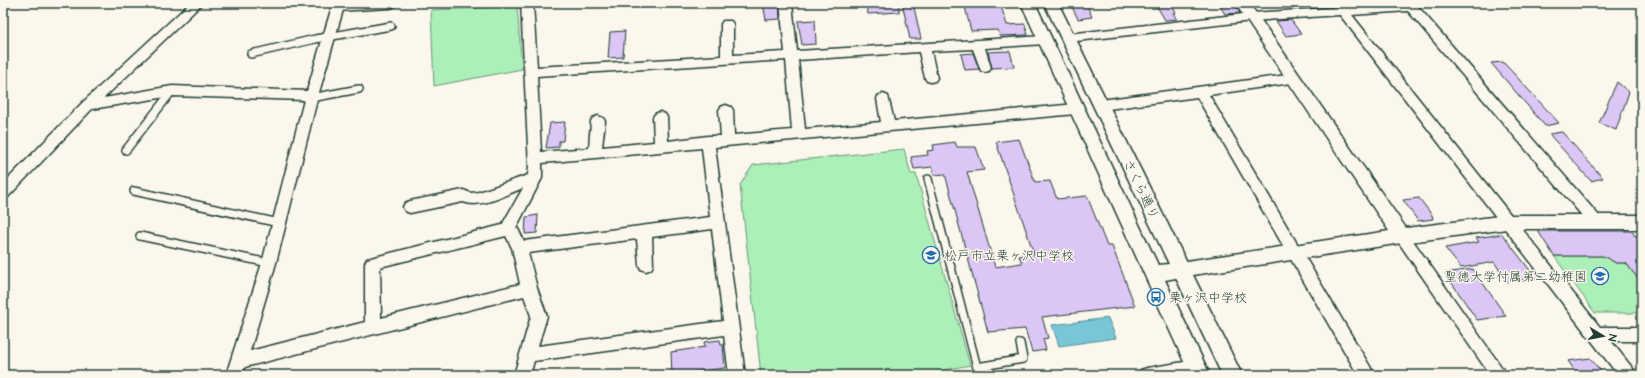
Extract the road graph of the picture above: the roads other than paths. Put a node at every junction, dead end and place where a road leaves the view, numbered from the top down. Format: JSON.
{"nodes":[{"id":1,"x":197,"y":3,"type":"edge"},
{"id":2,"x":390,"y":3,"type":"edge"},
{"id":3,"x":528,"y":3,"type":"edge"},
{"id":4,"x":786,"y":3,"type":"edge"},
{"id":5,"x":1028,"y":3,"type":"edge"},
{"id":6,"x":1051,"y":3,"type":"edge"},
{"id":7,"x":1242,"y":3,"type":"edge"},
{"id":8,"x":339,"y":5,"type":"edge"},
{"id":9,"x":1410,"y":5,"type":"edge"},
{"id":10,"x":1343,"y":11,"type":"junction"},
{"id":11,"x":1252,"y":17,"type":"junction"},
{"id":12,"x":727,"y":24,"type":"dead end"},
{"id":13,"x":391,"y":26,"type":"dead end"},
{"id":14,"x":329,"y":37,"type":"junction"},
{"id":15,"x":1068,"y":38,"type":"junction"},
{"id":16,"x":1045,"y":40,"type":"junction"},
{"id":17,"x":978,"y":44,"type":"junction"},
{"id":18,"x":924,"y":47,"type":"junction"},
{"id":19,"x":251,"y":54,"type":"dead end"},
{"id":20,"x":791,"y":55,"type":"junction"},
{"id":21,"x":727,"y":59,"type":"junction"},
{"id":22,"x":985,"y":68,"type":"dead end"},
{"id":23,"x":530,"y":72,"type":"junction"},
{"id":24,"x":931,"y":78,"type":"dead end"},
{"id":25,"x":1294,"y":79,"type":"junction"},
{"id":26,"x":360,"y":89,"type":"dead end"},
{"id":27,"x":172,"y":91,"type":"junction"},
{"id":28,"x":1200,"y":91,"type":"junction"},
{"id":29,"x":312,"y":97,"type":"junction"},
{"id":30,"x":883,"y":100,"type":"dead end"},
{"id":31,"x":88,"y":105,"type":"junction"},
{"id":32,"x":1101,"y":105,"type":"junction"},
{"id":33,"x":1076,"y":109,"type":"junction"},
{"id":34,"x":726,"y":110,"type":"dead end"},
{"id":35,"x":660,"y":117,"type":"dead end"},
{"id":36,"x":598,"y":121,"type":"dead end"},
{"id":37,"x":888,"y":126,"type":"junction"},
{"id":38,"x":799,"y":133,"type":"junction"},
{"id":39,"x":728,"y":140,"type":"junction"},
{"id":40,"x":708,"y":141,"type":"junction"},
{"id":41,"x":661,"y":146,"type":"junction"},
{"id":42,"x":126,"y":150,"type":"dead end"},
{"id":43,"x":595,"y":152,"type":"junction"},
{"id":44,"x":535,"y":158,"type":"junction"},
{"id":45,"x":535,"y":178,"type":"junction"},
{"id":46,"x":928,"y":179,"type":"dead end"},
{"id":47,"x":134,"y":191,"type":"dead end"},
{"id":48,"x":3,"y":193,"type":"edge"},
{"id":49,"x":410,"y":207,"type":"dead end"},
{"id":50,"x":1596,"y":221,"type":"junction"},
{"id":51,"x":718,"y":222,"type":"junction"},
{"id":52,"x":1507,"y":222,"type":"junction"},
{"id":53,"x":279,"y":223,"type":"junction"},
{"id":54,"x":1641,"y":224,"type":"edge"},
{"id":55,"x":507,"y":230,"type":"junction"},
{"id":56,"x":644,"y":232,"type":"junction"},
{"id":57,"x":140,"y":236,"type":"dead end"},
{"id":58,"x":1402,"y":236,"type":"junction"},
{"id":59,"x":519,"y":248,"type":"junction"},
{"id":60,"x":1294,"y":252,"type":"junction"},
{"id":61,"x":269,"y":263,"type":"junction"},
{"id":62,"x":646,"y":265,"type":"dead end"},
{"id":63,"x":1182,"y":269,"type":"junction"},
{"id":64,"x":1152,"y":274,"type":"junction"},
{"id":65,"x":529,"y":288,"type":"junction"},
{"id":66,"x":373,"y":326,"type":"junction"},
{"id":67,"x":730,"y":327,"type":"junction"},
{"id":68,"x":1596,"y":334,"type":"junction"},
{"id":69,"x":1642,"y":334,"type":"edge"},
{"id":70,"x":1020,"y":342,"type":"dead end"},
{"id":71,"x":528,"y":355,"type":"junction"},
{"id":72,"x":236,"y":368,"type":"edge"},
{"id":73,"x":978,"y":371,"type":"edge"},
{"id":74,"x":1198,"y":371,"type":"edge"},
{"id":75,"x":522,"y":375,"type":"edge"},
{"id":76,"x":737,"y":375,"type":"edge"},
{"id":77,"x":1147,"y":375,"type":"edge"},
{"id":78,"x":1232,"y":375,"type":"edge"},
{"id":79,"x":1367,"y":375,"type":"edge"},
{"id":80,"x":1499,"y":375,"type":"edge"},
{"id":81,"x":1628,"y":375,"type":"edge"}],
"edges":[{"from":1,"to":31,"type":"street"},
{"from":2,"to":8,"type":"street"},
{"from":3,"to":23,"type":"street"},
{"from":4,"to":20,"type":"street"},
{"from":5,"to":16,"type":"street","name":"さくら通り"},
{"from":6,"to":15,"type":"street","name":"さくら通り"},
{"from":7,"to":11,"type":"street"},
{"from":8,"to":14,"type":"street"},
{"from":9,"to":10,"type":"street"},
{"from":9,"to":50,"type":"street"},
{"from":10,"to":11,"type":"street"},
{"from":10,"to":52,"type":"street"},
{"from":11,"to":15,"type":"street"},
{"from":11,"to":25,"type":"street"},
{"from":12,"to":21,"type":"street"},
{"from":13,"to":14,"type":"lane"},
{"from":14,"to":19,"type":"lane"},
{"from":14,"to":29,"type":"street"},
{"from":15,"to":32,"type":"street","name":"さくら通り"},
{"from":16,"to":17,"type":"street"},
{"from":16,"to":33,"type":"street","name":"さくら通り"},
{"from":17,"to":18,"type":"street"},
{"from":17,"to":22,"type":"street"},
{"from":18,"to":20,"type":"street"},
{"from":18,"to":24,"type":"street"},
{"from":20,"to":21,"type":"street"},
{"from":20,"to":38,"type":"street"},
{"from":21,"to":23,"type":"street"},
{"from":23,"to":44,"type":"street"},
{"from":25,"to":28,"type":"street"},
{"from":25,"to":58,"type":"street"},
{"from":26,"to":29,"type":"lane"},
{"from":27,"to":29,"type":"street"},
{"from":27,"to":31,"type":"street"},
{"from":27,"to":42,"type":"lane"},
{"from":28,"to":32,"type":"street"},
{"from":28,"to":60,"type":"street"},
{"from":29,"to":53,"type":"street"},
{"from":30,"to":37,"type":"street"},
{"from":31,"to":48,"type":"street"},
{"from":32,"to":33,"type":"street"},
{"from":32,"to":63,"type":"street","name":"さくら通り"},
{"from":33,"to":37,"type":"street"},
{"from":33,"to":64,"type":"street","name":"さくら通り"},
{"from":34,"to":39,"type":"street"},
{"from":35,"to":41,"type":"street"},
{"from":36,"to":43,"type":"street"},
{"from":37,"to":38,"type":"street"},
{"from":38,"to":39,"type":"street"},
{"from":39,"to":40,"type":"street"},
{"from":40,"to":41,"type":"street"},
{"from":40,"to":51,"type":"street"},
{"from":41,"to":43,"type":"street"},
{"from":43,"to":44,"type":"street"},
{"from":44,"to":45,"type":"street"},
{"from":45,"to":49,"type":"street"},
{"from":45,"to":55,"type":"street"},
{"from":46,"to":73,"type":"lane"},
{"from":47,"to":53,"type":"lane"},
{"from":50,"to":52,"type":"street"},
{"from":50,"to":54,"type":"street"},
{"from":51,"to":56,"type":"street"},
{"from":51,"to":67,"type":"street"},
{"from":52,"to":58,"type":"street"},
{"from":52,"to":68,"type":"street"},
{"from":53,"to":61,"type":"street"},
{"from":55,"to":59,"type":"street"},
{"from":55,"to":66,"type":"street"},
{"from":56,"to":59,"type":"street"},
{"from":56,"to":62,"type":"street"},
{"from":57,"to":61,"type":"lane"},
{"from":58,"to":60,"type":"street"},
{"from":58,"to":80,"type":"street"},
{"from":59,"to":65,"type":"street"},
{"from":60,"to":63,"type":"street"},
{"from":60,"to":79,"type":"street"},
{"from":61,"to":72,"type":"street"},
{"from":63,"to":64,"type":"street"},
{"from":63,"to":78,"type":"street","name":"さくら通り"},
{"from":64,"to":74,"type":"street","name":"さくら通り"},
{"from":65,"to":66,"type":"street"},
{"from":65,"to":71,"type":"street"},
{"from":66,"to":72,"type":"street"},
{"from":67,"to":71,"type":"street"},
{"from":67,"to":76,"type":"street"},
{"from":68,"to":69,"type":"street"},
{"from":68,"to":81,"type":"street"},
{"from":70,"to":73,"type":"lane"},
{"from":71,"to":75,"type":"street"},
{"from":74,"to":77,"type":"street"}]}
